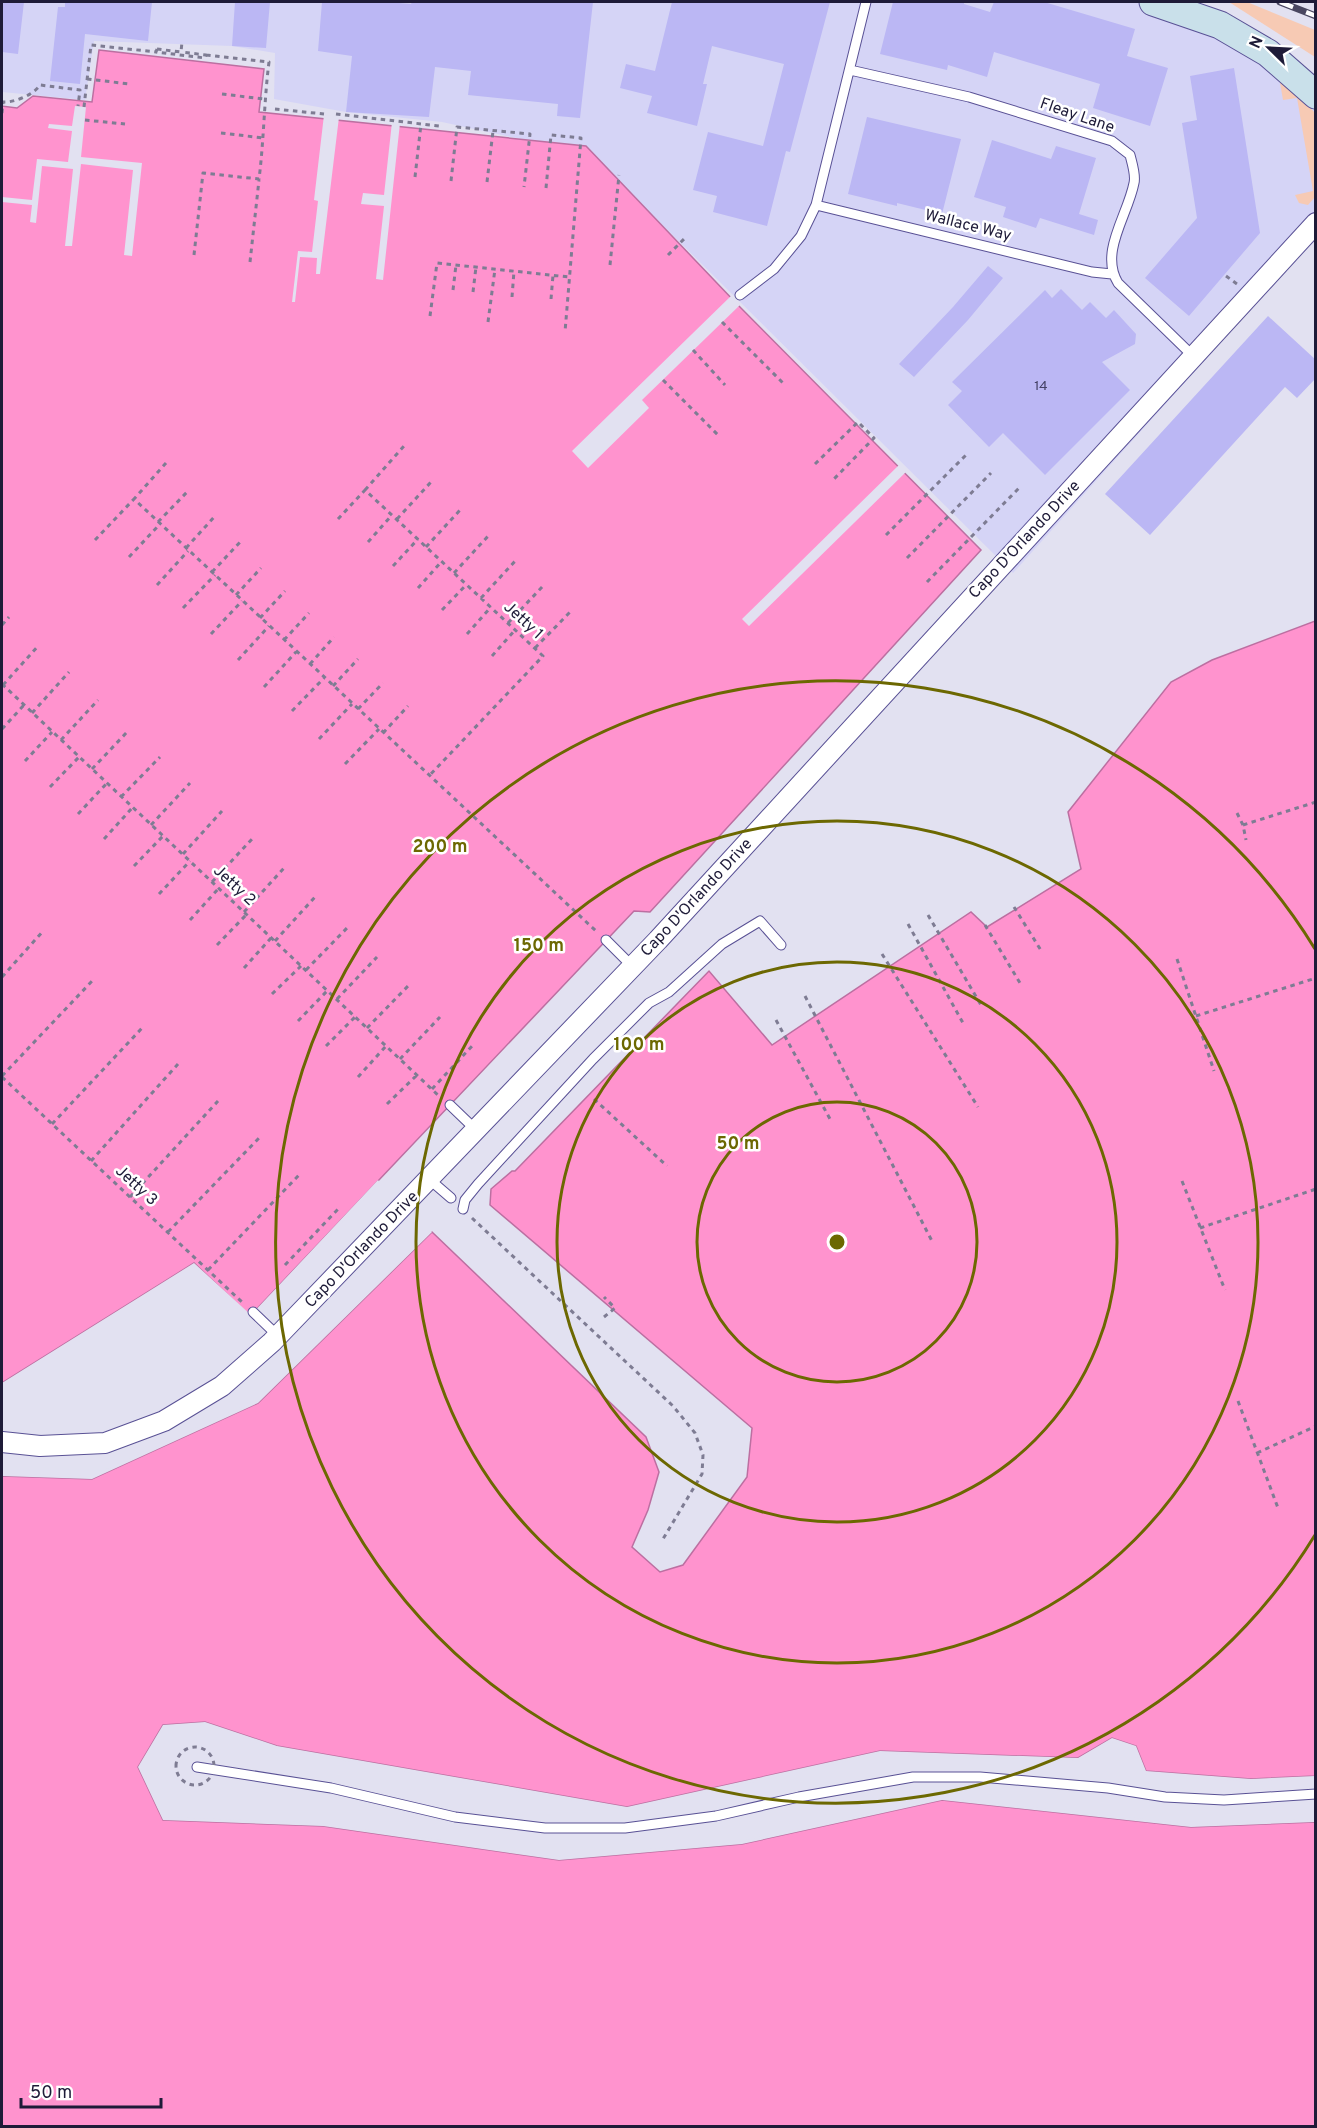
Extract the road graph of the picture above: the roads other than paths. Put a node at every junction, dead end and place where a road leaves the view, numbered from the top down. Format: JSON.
{"nodes":[{"id":1,"x":866,"y":2,"type":"edge"},
{"id":2,"x":1153,"y":2,"type":"edge"},
{"id":3,"x":850,"y":70,"type":"junction"},
{"id":4,"x":1316,"y":95,"type":"edge"},
{"id":5,"x":816,"y":205,"type":"junction"},
{"id":6,"x":1316,"y":223,"type":"edge"},
{"id":7,"x":1112,"y":274,"type":"junction"},
{"id":8,"x":740,"y":295,"type":"dead end"},
{"id":9,"x":1193,"y":356,"type":"junction"},
{"id":10,"x":606,"y":940,"type":"road end"},
{"id":11,"x":781,"y":945,"type":"dead end"},
{"id":12,"x":633,"y":967,"type":"junction"},
{"id":13,"x":450,"y":1105,"type":"road end"},
{"id":14,"x":476,"y":1130,"type":"junction"},
{"id":15,"x":429,"y":1179,"type":"junction"},
{"id":16,"x":451,"y":1198,"type":"dead end"},
{"id":17,"x":463,"y":1209,"type":"road end"},
{"id":18,"x":253,"y":1312,"type":"road end"},
{"id":19,"x":278,"y":1336,"type":"junction"},
{"id":20,"x":2,"y":1442,"type":"edge"},
{"id":21,"x":197,"y":1767,"type":"dead end"},
{"id":22,"x":1316,"y":1794,"type":"edge"}],
"edges":[{"from":1,"to":3,"type":"lane"},
{"from":2,"to":4,"type":"street"},
{"from":3,"to":5,"type":"lane"},
{"from":3,"to":7,"type":"lane","name":"Fleay Lane"},
{"from":5,"to":7,"type":"lane","name":"Wallace Way"},
{"from":5,"to":8,"type":"lane"},
{"from":6,"to":9,"type":"street","name":"Capo D'Orlando Drive"},
{"from":7,"to":9,"type":"lane"},
{"from":9,"to":12,"type":"street","name":"Capo D'Orlando Drive"},
{"from":10,"to":12,"type":"lane"},
{"from":11,"to":17,"type":"lane"},
{"from":12,"to":14,"type":"street","name":"Capo D'Orlando Drive"},
{"from":13,"to":14,"type":"lane"},
{"from":14,"to":15,"type":"street","name":"Capo D'Orlando Drive"},
{"from":15,"to":16,"type":"lane"},
{"from":15,"to":19,"type":"street","name":"Capo D'Orlando Drive"},
{"from":18,"to":19,"type":"lane"},
{"from":19,"to":20,"type":"street","name":"Capo D'Orlando Drive"},
{"from":21,"to":22,"type":"lane"}]}
